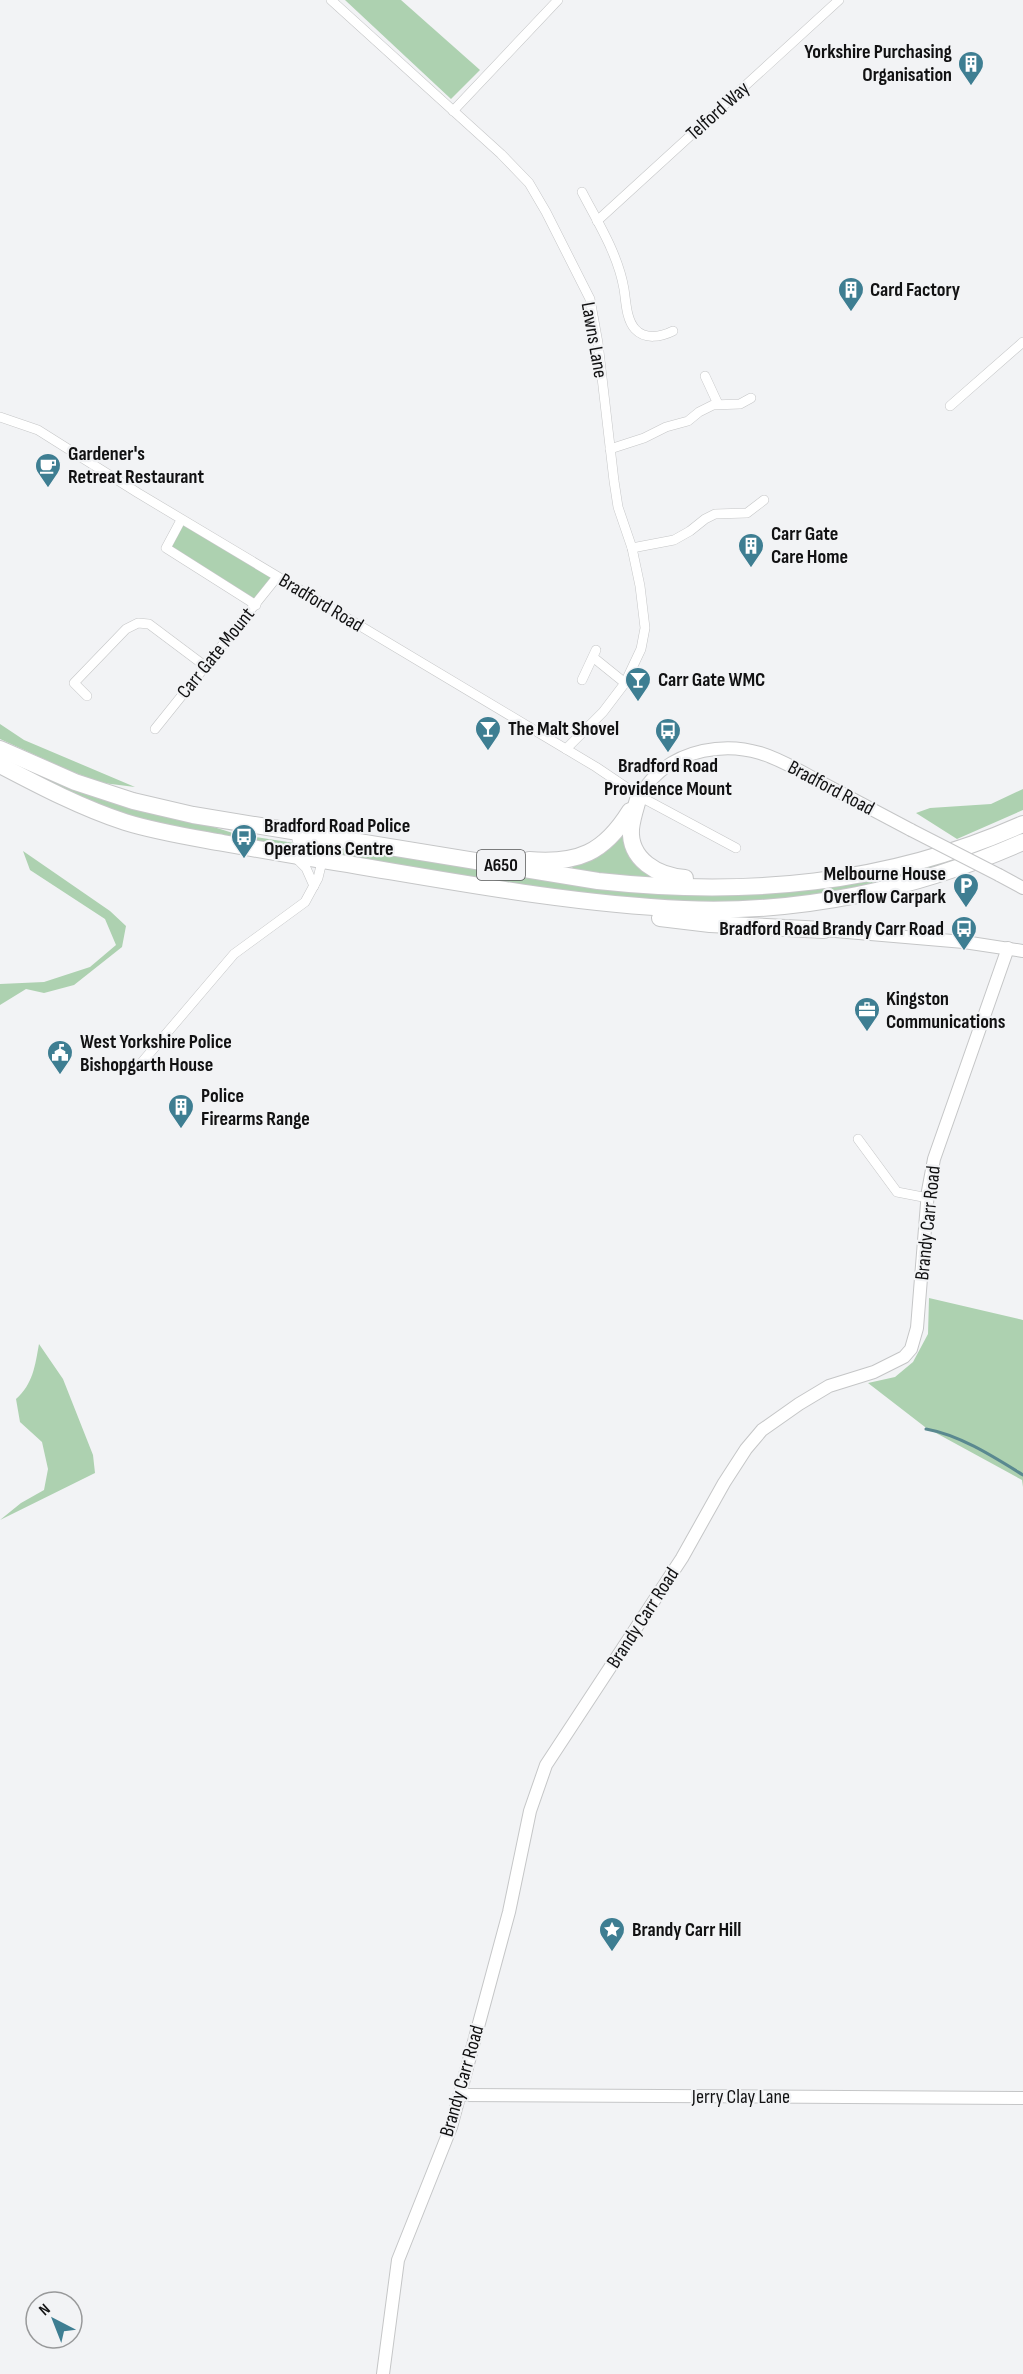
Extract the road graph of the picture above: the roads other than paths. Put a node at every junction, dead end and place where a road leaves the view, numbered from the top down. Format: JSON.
{"nodes":[{"id":1,"x":331,"y":0,"type":"edge"},
{"id":2,"x":558,"y":0,"type":"edge"},
{"id":3,"x":840,"y":0,"type":"edge"},
{"id":4,"x":453,"y":111,"type":"junction"},
{"id":5,"x":582,"y":192,"type":"dead end"},
{"id":6,"x":597,"y":221,"type":"junction"},
{"id":7,"x":673,"y":331,"type":"dead end"},
{"id":8,"x":1023,"y":342,"type":"edge"},
{"id":9,"x":705,"y":376,"type":"dead end"},
{"id":10,"x":751,"y":398,"type":"dead end"},
{"id":11,"x":718,"y":404,"type":"junction"},
{"id":12,"x":950,"y":406,"type":"dead end"},
{"id":13,"x":0,"y":417,"type":"edge"},
{"id":14,"x":610,"y":449,"type":"junction"},
{"id":15,"x":764,"y":500,"type":"dead end"},
{"id":16,"x":747,"y":513,"type":"junction"},
{"id":17,"x":181,"y":520,"type":"junction"},
{"id":18,"x":750,"y":524,"type":"dead end"},
{"id":19,"x":632,"y":548,"type":"junction"},
{"id":20,"x":277,"y":577,"type":"junction"},
{"id":21,"x":256,"y":605,"type":"junction"},
{"id":22,"x":205,"y":666,"type":"junction"},
{"id":23,"x":582,"y":680,"type":"dead end"},
{"id":24,"x":625,"y":683,"type":"junction"},
{"id":25,"x":87,"y":696,"type":"dead end"},
{"id":26,"x":155,"y":729,"type":"dead end"},
{"id":27,"x":0,"y":749,"type":"edge"},
{"id":28,"x":566,"y":749,"type":"junction"},
{"id":29,"x":0,"y":765,"type":"edge"},
{"id":30,"x":639,"y":796,"type":"junction"},
{"id":31,"x":229,"y":822,"type":"junction"},
{"id":32,"x":1023,"y":824,"type":"edge"},
{"id":33,"x":1023,"y":842,"type":"edge"},
{"id":34,"x":736,"y":848,"type":"dead end"},
{"id":35,"x":291,"y":855,"type":"junction"},
{"id":36,"x":323,"y":861,"type":"junction"},
{"id":37,"x":483,"y":862,"type":"junction"},
{"id":38,"x":881,"y":872,"type":"junction"},
{"id":39,"x":314,"y":886,"type":"junction"},
{"id":40,"x":1023,"y":888,"type":"edge"},
{"id":41,"x":596,"y":903,"type":"junction"},
{"id":42,"x":824,"y":930,"type":"joint"},
{"id":43,"x":1008,"y":948,"type":"junction"},
{"id":44,"x":1023,"y":951,"type":"edge"},
{"id":45,"x":137,"y":1068,"type":"dead end"},
{"id":46,"x":858,"y":1139,"type":"dead end"},
{"id":47,"x":928,"y":1198,"type":"junction"},
{"id":48,"x":460,"y":2095,"type":"junction"},
{"id":49,"x":1023,"y":2098,"type":"edge"},
{"id":50,"x":382,"y":2374,"type":"edge"}],
"edges":[{"from":1,"to":4,"type":"street","name":"Lawns Lane"},
{"from":2,"to":4,"type":"street"},
{"from":3,"to":6,"type":"street","name":"Telford Way"},
{"from":4,"to":14,"type":"street","name":"Lawns Lane"},
{"from":5,"to":6,"type":"street"},
{"from":6,"to":7,"type":"street"},
{"from":8,"to":12,"type":"street"},
{"from":9,"to":11,"type":"street"},
{"from":10,"to":11,"type":"street"},
{"from":11,"to":14,"type":"street"},
{"from":13,"to":17,"type":"street","name":"Bradford Road"},
{"from":14,"to":19,"type":"street","name":"Lawns Lane"},
{"from":15,"to":16,"type":"street"},
{"from":16,"to":18,"type":"street"},
{"from":16,"to":19,"type":"street"},
{"from":17,"to":20,"type":"street","name":"Bradford Road"},
{"from":17,"to":21,"type":"street"},
{"from":19,"to":24,"type":"street","name":"Lawns Lane"},
{"from":20,"to":21,"type":"street","name":"Carr Gate Mount"},
{"from":20,"to":28,"type":"street","name":"Bradford Road"},
{"from":21,"to":22,"type":"street","name":"Carr Gate Mount"},
{"from":22,"to":25,"type":"street"},
{"from":22,"to":26,"type":"street","name":"Carr Gate Mount"},
{"from":23,"to":24,"type":"street"},
{"from":24,"to":28,"type":"street","name":"Lawns Lane"},
{"from":27,"to":31,"type":"highway","number":"A650"},
{"from":28,"to":30,"type":"street","name":"Bradford Road"},
{"from":29,"to":35,"type":"highway","number":"A650"},
{"from":30,"to":34,"type":"street","name":"Bradford Road"},
{"from":30,"to":37,"type":"highway"},
{"from":30,"to":38,"type":"highway"},
{"from":30,"to":40,"type":"street","name":"Bradford Road","bridge":true},
{"from":31,"to":36,"type":"street"},
{"from":31,"to":37,"type":"highway","number":"A650"},
{"from":32,"to":38,"type":"highway","number":"A650"},
{"from":33,"to":41,"type":"highway","number":"A650"},
{"from":35,"to":36,"type":"highway","number":"A650"},
{"from":35,"to":39,"type":"street"},
{"from":36,"to":39,"type":"street"},
{"from":36,"to":41,"type":"highway","number":"A650"},
{"from":37,"to":38,"type":"highway","number":"A650"},
{"from":39,"to":45,"type":"street"},
{"from":41,"to":42,"type":"highway"},
{"from":42,"to":43,"type":"street"},
{"from":43,"to":44,"type":"street"},
{"from":43,"to":47,"type":"street","name":"Brandy Carr Road"},
{"from":46,"to":47,"type":"street"},
{"from":47,"to":48,"type":"street","name":"Brandy Carr Road"},
{"from":48,"to":49,"type":"street","name":"Jerry Clay Lane"},
{"from":48,"to":50,"type":"street","name":"Brandy Carr Road"}]}
